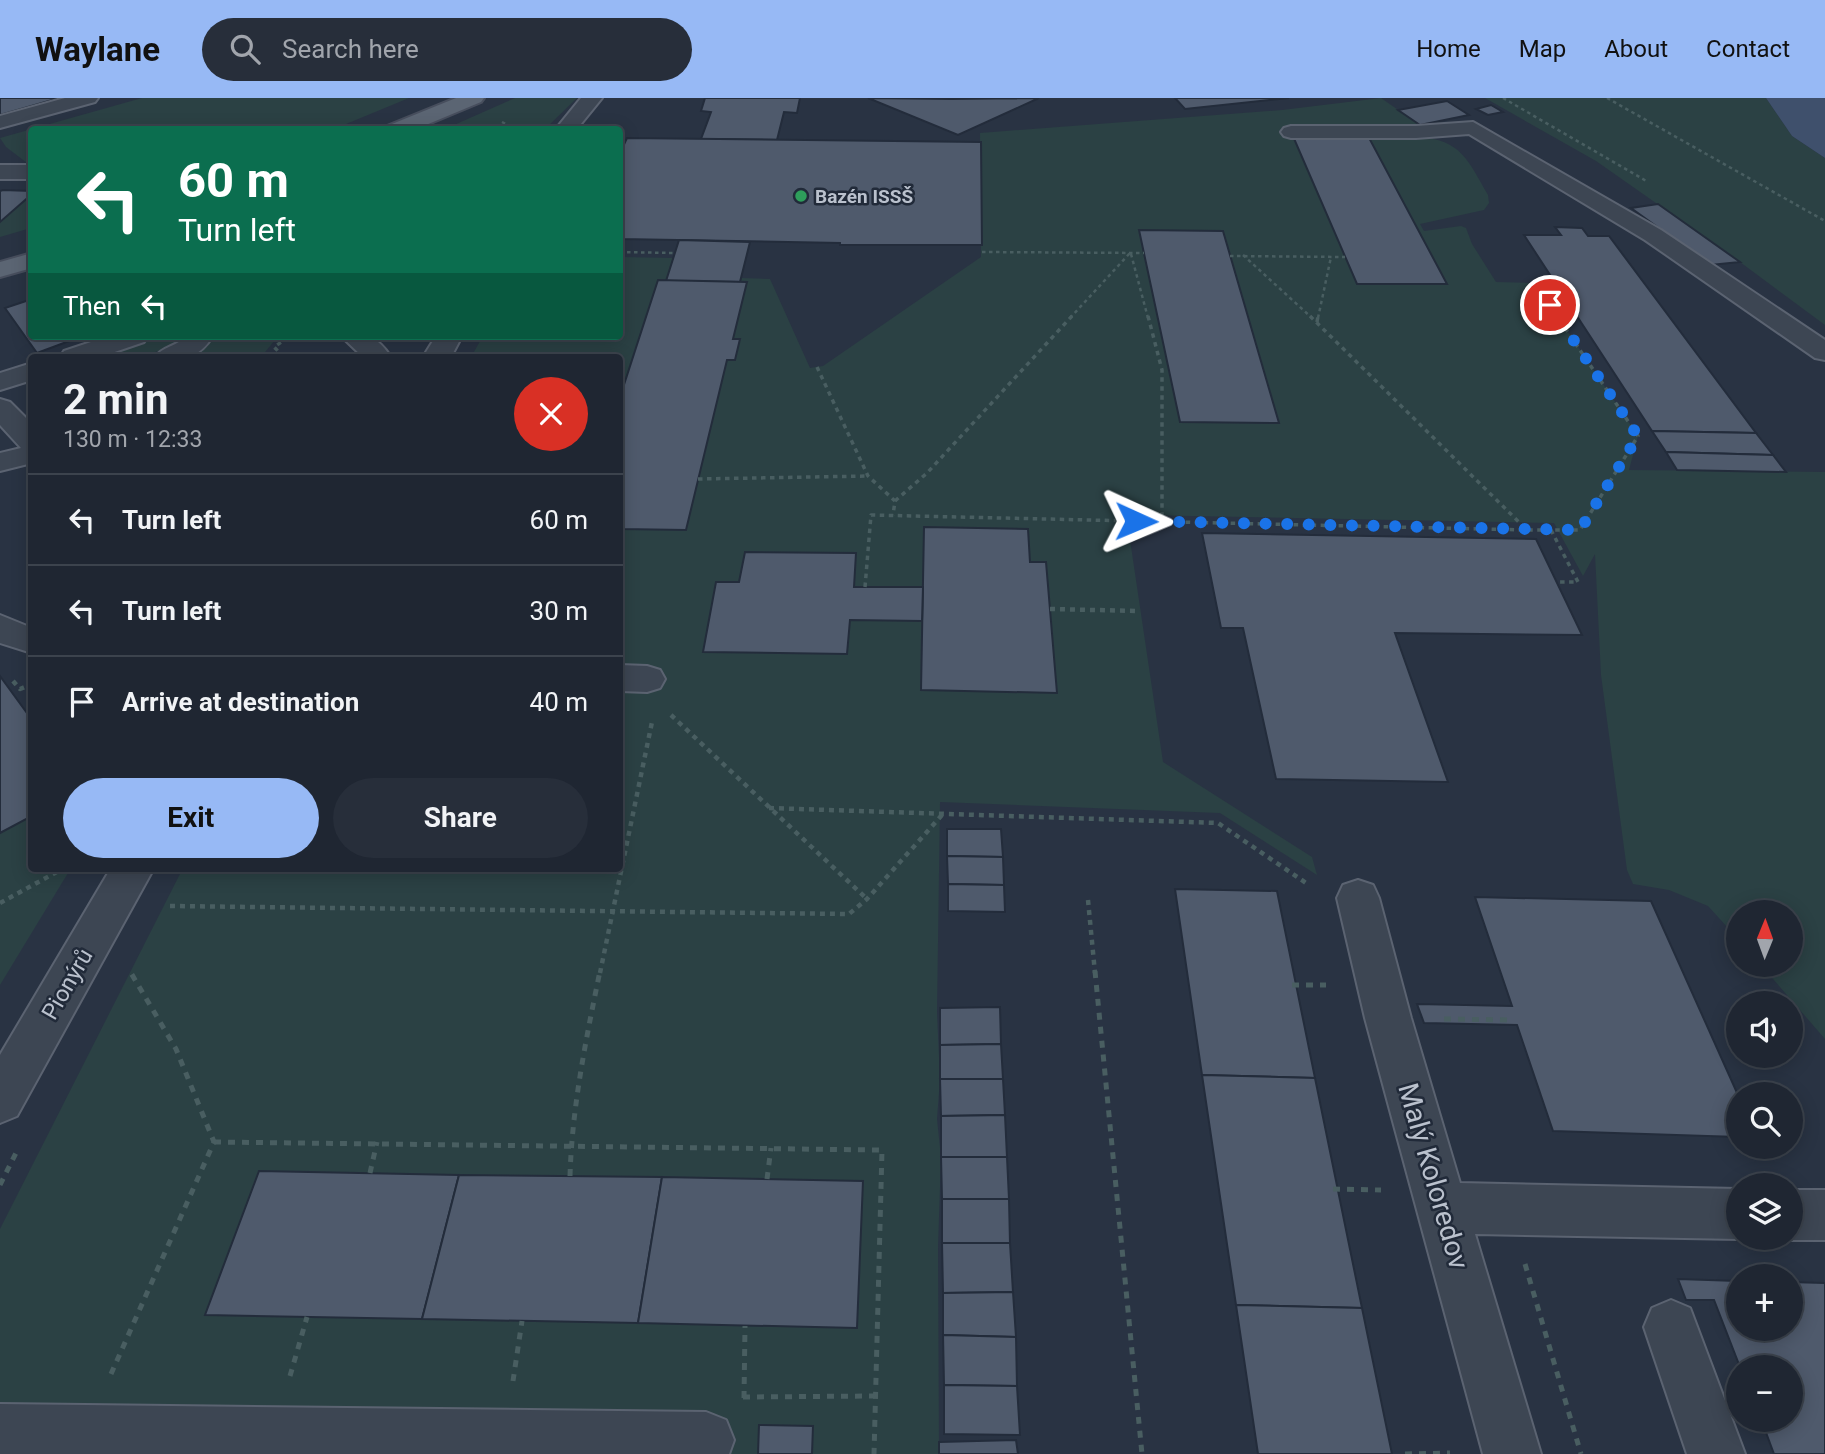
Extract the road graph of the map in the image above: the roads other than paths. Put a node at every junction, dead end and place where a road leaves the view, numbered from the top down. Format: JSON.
{"nodes":[{"id":1,"x":88,"y":98,"type":"edge"},
{"id":2,"x":474,"y":98,"type":"edge"},
{"id":3,"x":592,"y":98,"type":"edge"},
{"id":4,"x":0,"y":122,"type":"edge"},
{"id":5,"x":404,"y":126,"type":"edge"},
{"id":6,"x":568,"y":126,"type":"edge"},
{"id":7,"x":1291,"y":132,"type":"dead end"},
{"id":8,"x":0,"y":155,"type":"edge"},
{"id":9,"x":17,"y":172,"type":"edge"},
{"id":10,"x":28,"y":261,"type":"edge"},
{"id":11,"x":0,"y":270,"type":"edge"},
{"id":12,"x":123,"y":340,"type":"edge"},
{"id":13,"x":197,"y":340,"type":"edge"},
{"id":14,"x":1825,"y":352,"type":"edge"},
{"id":15,"x":83,"y":354,"type":"edge"},
{"id":16,"x":176,"y":354,"type":"edge"},
{"id":17,"x":28,"y":373,"type":"edge"},
{"id":18,"x":0,"y":382,"type":"edge"},
{"id":19,"x":12,"y":409,"type":"edge"},
{"id":20,"x":28,"y":435,"type":"edge"},
{"id":21,"x":28,"y":455,"type":"edge"},
{"id":22,"x":0,"y":463,"type":"edge"},
{"id":23,"x":131,"y":872,"type":"edge"},
{"id":24,"x":1336,"y":893,"type":"road end"},
{"id":25,"x":0,"y":1100,"type":"edge"},
{"id":26,"x":1444,"y":1208,"type":"junction"},
{"id":27,"x":1726,"y":1214,"type":"edge"},
{"id":28,"x":1803,"y":1214,"type":"edge"},
{"id":29,"x":1825,"y":1215,"type":"edge"},
{"id":30,"x":1671,"y":1327,"type":"dead end"},
{"id":31,"x":725,"y":1424,"type":"road end"},
{"id":32,"x":0,"y":1432,"type":"edge"},
{"id":33,"x":1512,"y":1454,"type":"edge"},
{"id":34,"x":1716,"y":1454,"type":"edge"}],
"edges":[{"from":1,"to":4,"type":"street"},
{"from":2,"to":5,"type":"main road"},
{"from":3,"to":6,"type":"street"},
{"from":7,"to":14,"type":"street"},
{"from":8,"to":9,"type":"street"},
{"from":10,"to":11,"type":"main road"},
{"from":12,"to":15,"type":"street"},
{"from":13,"to":16,"type":"street"},
{"from":17,"to":18,"type":"street"},
{"from":19,"to":20,"type":"street"},
{"from":21,"to":22,"type":"street"},
{"from":23,"to":25,"type":"street","name":"Pionýrů"},
{"from":24,"to":26,"type":"street","name":"Malý Koloredov"},
{"from":26,"to":27,"type":"street"},
{"from":26,"to":33,"type":"street","name":"Malý Koloredov"},
{"from":28,"to":29,"type":"street"},
{"from":30,"to":34,"type":"street"},
{"from":31,"to":32,"type":"street"}]}
